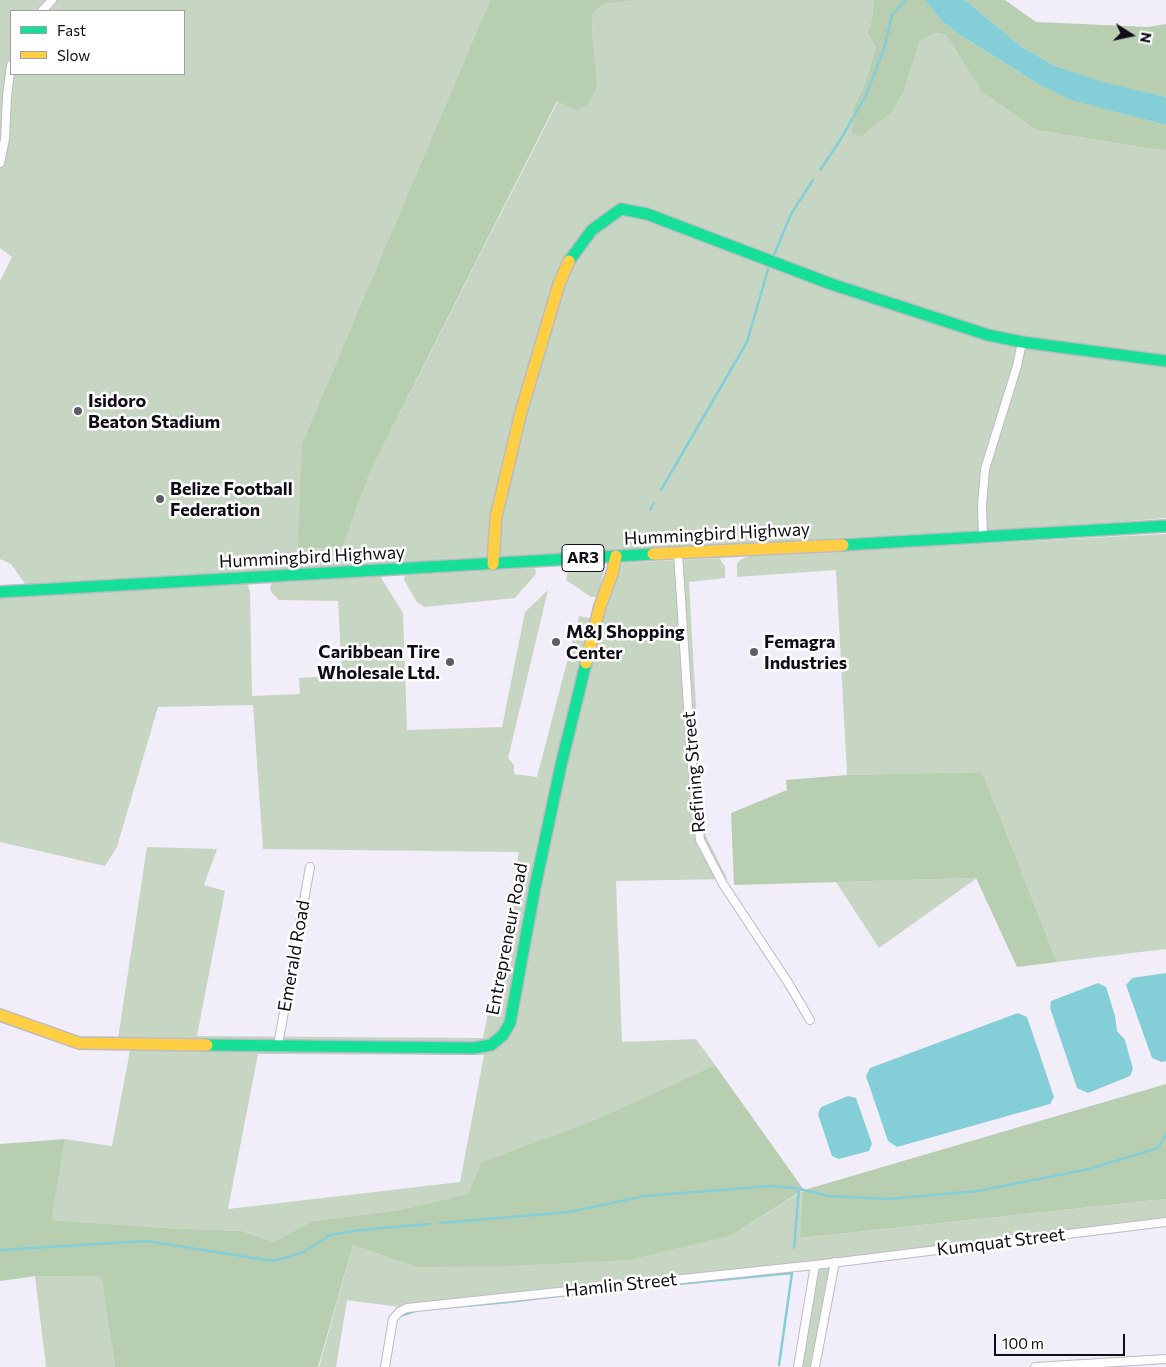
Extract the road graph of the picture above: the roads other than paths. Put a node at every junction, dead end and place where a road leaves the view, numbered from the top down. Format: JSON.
{"nodes":[{"id":1,"x":52,"y":0,"type":"edge"},
{"id":2,"x":43,"y":10,"type":"edge"},
{"id":3,"x":10,"y":73,"type":"edge"},
{"id":4,"x":0,"y":163,"type":"edge"},
{"id":5,"x":1022,"y":342,"type":"junction"},
{"id":6,"x":1166,"y":362,"type":"edge"},
{"id":7,"x":1166,"y":526,"type":"edge"},
{"id":8,"x":983,"y":537,"type":"junction"},
{"id":9,"x":678,"y":554,"type":"junction"},
{"id":10,"x":616,"y":556,"type":"junction"},
{"id":11,"x":493,"y":564,"type":"junction"},
{"id":12,"x":0,"y":592,"type":"edge"},
{"id":13,"x":310,"y":867,"type":"dead end"},
{"id":14,"x":0,"y":1015,"type":"edge"},
{"id":15,"x":810,"y":1020,"type":"dead end"},
{"id":16,"x":278,"y":1045,"type":"junction"},
{"id":17,"x":1166,"y":1222,"type":"edge"},
{"id":18,"x":835,"y":1262,"type":"junction"},
{"id":19,"x":815,"y":1265,"type":"junction"},
{"id":20,"x":1166,"y":1359,"type":"edge"},
{"id":21,"x":385,"y":1367,"type":"edge"},
{"id":22,"x":798,"y":1367,"type":"edge"},
{"id":23,"x":815,"y":1367,"type":"edge"},
{"id":24,"x":1035,"y":1367,"type":"edge"}],
"edges":[{"from":1,"to":2,"type":"street"},
{"from":3,"to":4,"type":"street"},
{"from":5,"to":6,"type":"street"},
{"from":5,"to":8,"type":"street"},
{"from":5,"to":11,"type":"street"},
{"from":7,"to":8,"type":"street","name":"Hummingbird Highway","number":"AR3"},
{"from":8,"to":9,"type":"street","name":"Hummingbird Highway","number":"AR3"},
{"from":9,"to":10,"type":"street","name":"Hummingbird Highway","number":"AR3"},
{"from":9,"to":15,"type":"street","name":"Refining Street"},
{"from":10,"to":11,"type":"street","name":"Hummingbird Highway","number":"AR3"},
{"from":10,"to":16,"type":"street","name":"Entrepreneur Road"},
{"from":11,"to":12,"type":"street","name":"Hummingbird Highway","number":"AR3"},
{"from":13,"to":16,"type":"street","name":"Emerald Road"},
{"from":14,"to":16,"type":"street","name":"Entrepreneur Road"},
{"from":17,"to":18,"type":"street","name":"Kumquat Street"},
{"from":18,"to":19,"type":"street","name":"Hamlin Street"},
{"from":18,"to":23,"type":"street"},
{"from":19,"to":21,"type":"street","name":"Hamlin Street"},
{"from":19,"to":22,"type":"street"},
{"from":20,"to":24,"type":"street"}]}
